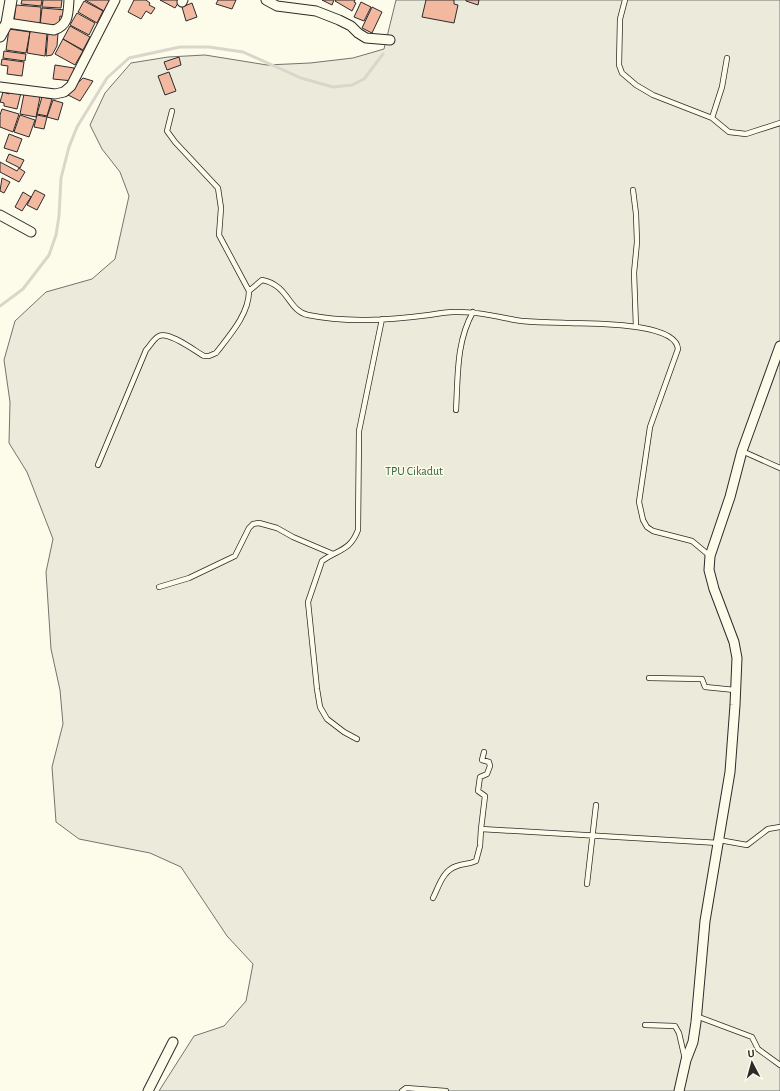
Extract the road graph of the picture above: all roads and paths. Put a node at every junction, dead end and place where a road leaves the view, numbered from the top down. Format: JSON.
{"nodes":[{"id":1,"x":11,"y":0,"type":"edge"},
{"id":2,"x":69,"y":0,"type":"edge"},
{"id":3,"x":115,"y":0,"type":"edge"},
{"id":4,"x":266,"y":0,"type":"edge"},
{"id":5,"x":625,"y":0,"type":"edge"},
{"id":6,"x":7,"y":23,"type":"junction"},
{"id":7,"x":0,"y":36,"type":"edge"},
{"id":8,"x":390,"y":40,"type":"dead end"},
{"id":9,"x":728,"y":58,"type":"dead end"},
{"id":10,"x":0,"y":87,"type":"edge"},
{"id":11,"x":172,"y":111,"type":"dead end"},
{"id":12,"x":712,"y":118,"type":"junction"},
{"id":13,"x":780,"y":123,"type":"edge"},
{"id":14,"x":633,"y":190,"type":"dead end"},
{"id":15,"x":0,"y":215,"type":"edge"},
{"id":16,"x":31,"y":232,"type":"dead end"},
{"id":17,"x":248,"y":291,"type":"junction"},
{"id":18,"x":473,"y":312,"type":"junction"},
{"id":19,"x":382,"y":320,"type":"junction"},
{"id":20,"x":636,"y":327,"type":"junction"},
{"id":21,"x":780,"y":346,"type":"edge"},
{"id":22,"x":456,"y":410,"type":"dead end"},
{"id":23,"x":742,"y":451,"type":"junction"},
{"id":24,"x":98,"y":465,"type":"dead end"},
{"id":25,"x":780,"y":468,"type":"edge"},
{"id":26,"x":333,"y":554,"type":"junction"},
{"id":27,"x":710,"y":556,"type":"junction"},
{"id":28,"x":159,"y":587,"type":"dead end"},
{"id":29,"x":649,"y":678,"type":"dead end"},
{"id":30,"x":735,"y":690,"type":"junction"},
{"id":31,"x":357,"y":739,"type":"dead end"},
{"id":32,"x":484,"y":752,"type":"dead end"},
{"id":33,"x":596,"y":805,"type":"dead end"},
{"id":34,"x":780,"y":827,"type":"edge"},
{"id":35,"x":481,"y":829,"type":"junction"},
{"id":36,"x":594,"y":835,"type":"junction"},
{"id":37,"x":719,"y":841,"type":"junction"},
{"id":38,"x":587,"y":884,"type":"dead end"},
{"id":39,"x":433,"y":898,"type":"dead end"},
{"id":40,"x":696,"y":1016,"type":"junction"},
{"id":41,"x":646,"y":1025,"type":"dead end"},
{"id":42,"x":173,"y":1042,"type":"dead end"},
{"id":43,"x":686,"y":1060,"type":"junction"},
{"id":44,"x":780,"y":1065,"type":"edge"},
{"id":45,"x":148,"y":1091,"type":"edge"},
{"id":46,"x":402,"y":1091,"type":"edge"},
{"id":47,"x":446,"y":1091,"type":"edge"},
{"id":48,"x":679,"y":1091,"type":"edge"}],
"edges":[{"from":1,"to":6,"type":"street"},
{"from":2,"to":6,"type":"street"},
{"from":3,"to":10,"type":"street"},
{"from":4,"to":8,"type":"street"},
{"from":5,"to":12,"type":"lane"},
{"from":6,"to":7,"type":"street"},
{"from":9,"to":12,"type":"lane"},
{"from":11,"to":17,"type":"lane"},
{"from":12,"to":13,"type":"lane"},
{"from":14,"to":20,"type":"lane"},
{"from":15,"to":16,"type":"street"},
{"from":17,"to":19,"type":"lane"},
{"from":17,"to":24,"type":"lane"},
{"from":18,"to":19,"type":"lane"},
{"from":18,"to":20,"type":"lane"},
{"from":18,"to":22,"type":"lane"},
{"from":19,"to":26,"type":"lane"},
{"from":20,"to":27,"type":"lane"},
{"from":21,"to":23,"type":"street"},
{"from":23,"to":25,"type":"lane"},
{"from":23,"to":27,"type":"street"},
{"from":26,"to":28,"type":"lane"},
{"from":26,"to":31,"type":"lane"},
{"from":27,"to":30,"type":"street"},
{"from":29,"to":30,"type":"lane"},
{"from":30,"to":37,"type":"street"},
{"from":32,"to":35,"type":"lane"},
{"from":33,"to":36,"type":"lane"},
{"from":34,"to":37,"type":"lane"},
{"from":35,"to":36,"type":"lane"},
{"from":35,"to":39,"type":"lane"},
{"from":36,"to":37,"type":"lane"},
{"from":36,"to":38,"type":"lane"},
{"from":37,"to":40,"type":"street"},
{"from":40,"to":43,"type":"street"},
{"from":40,"to":44,"type":"lane"},
{"from":41,"to":43,"type":"lane"},
{"from":42,"to":45,"type":"street"},
{"from":43,"to":48,"type":"street"},
{"from":46,"to":47,"type":"lane"}]}
